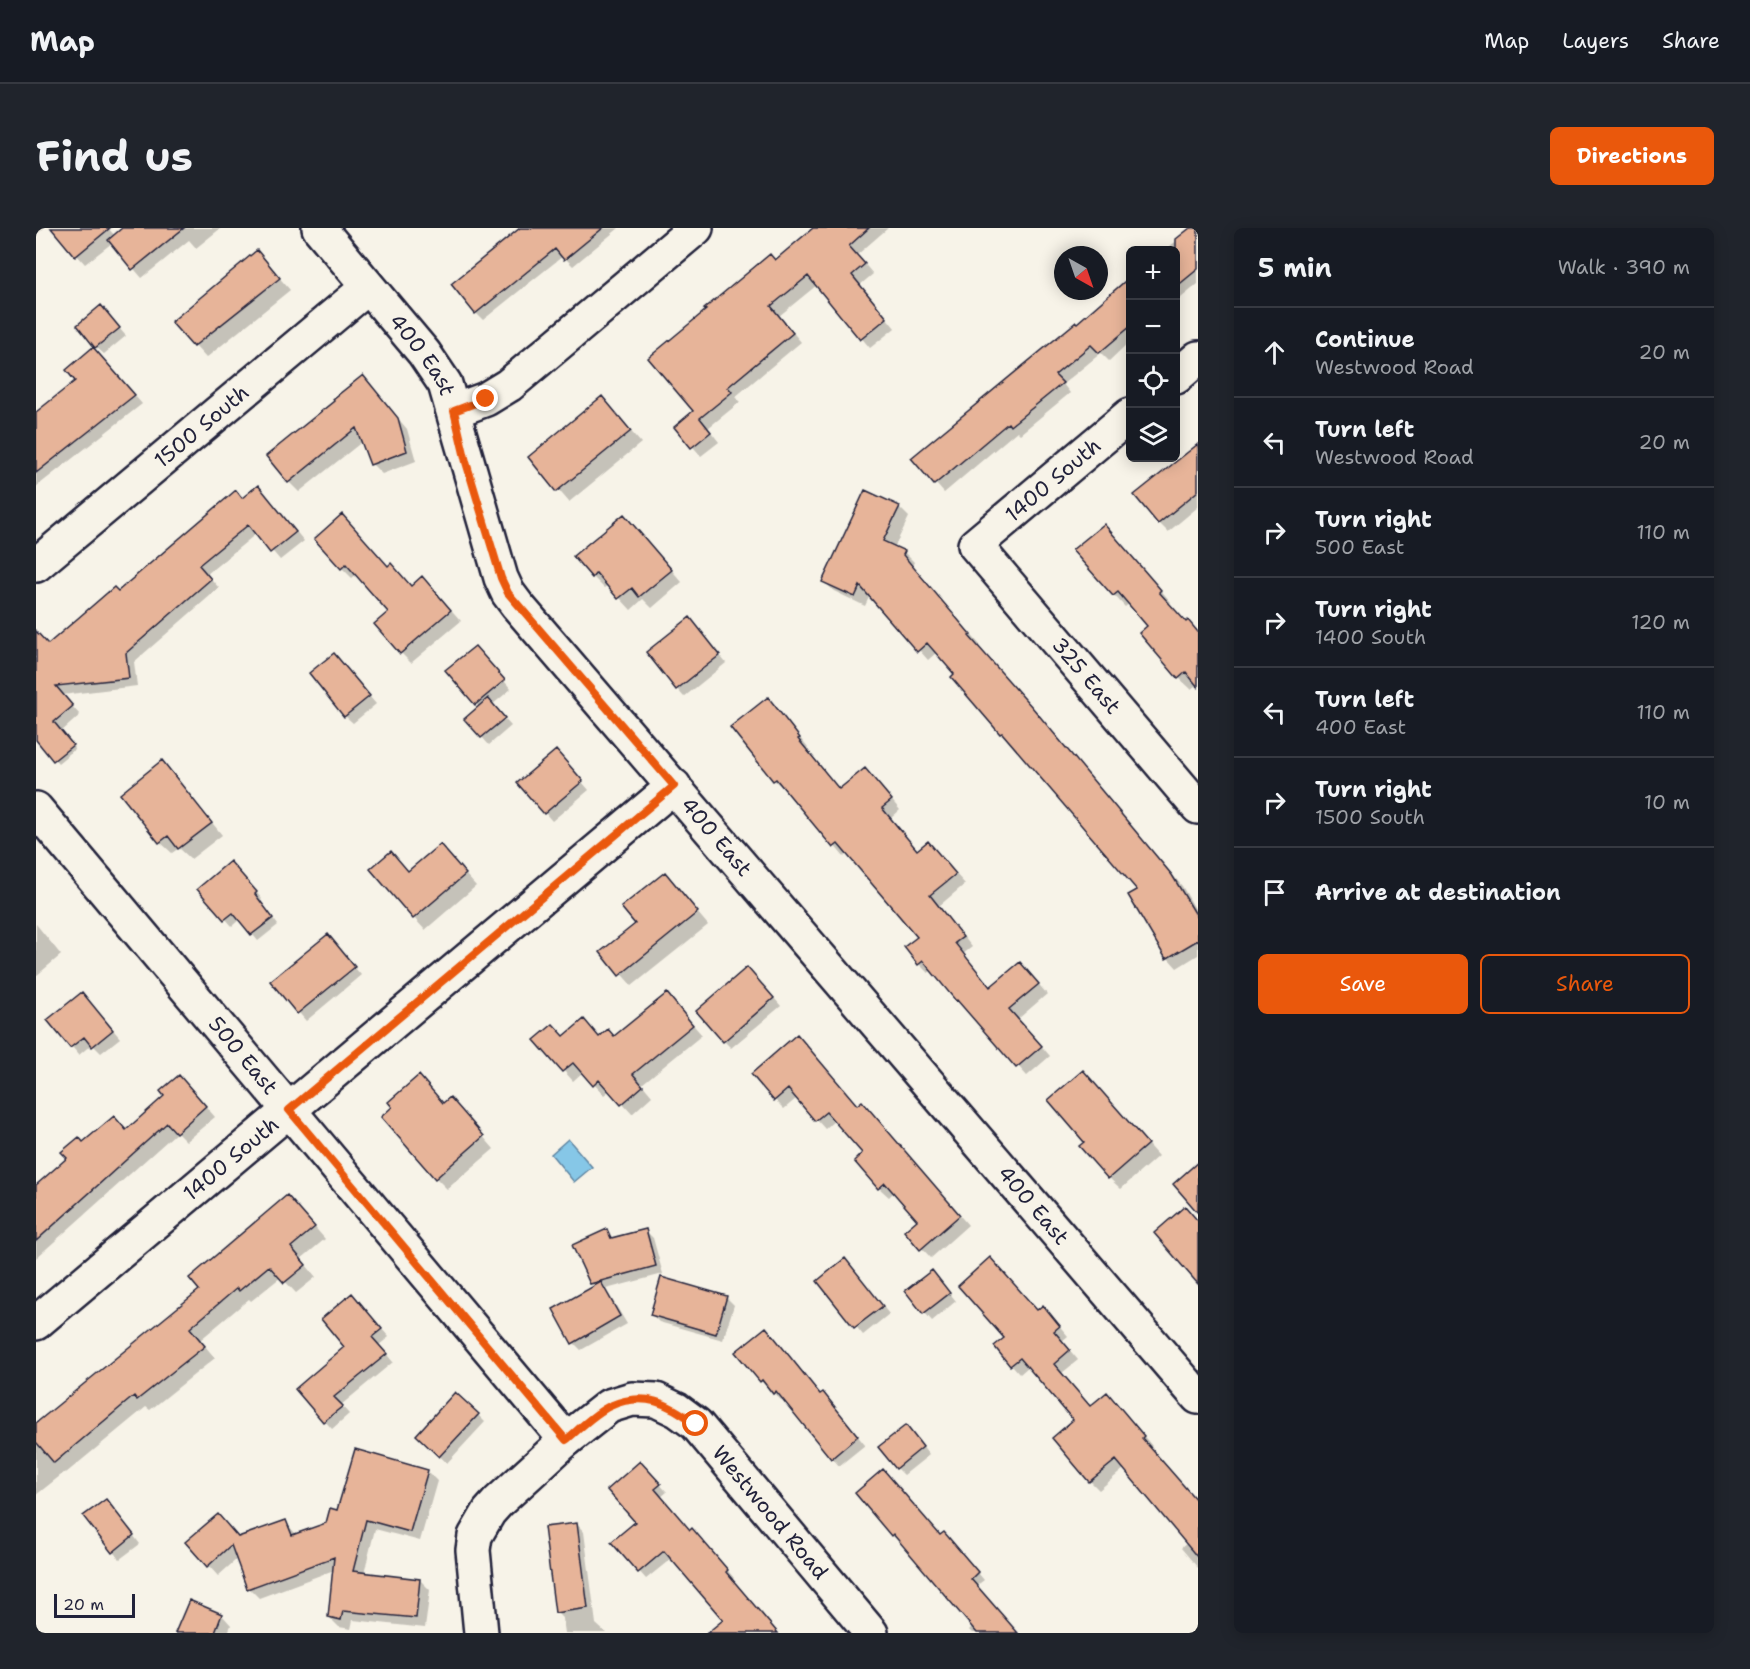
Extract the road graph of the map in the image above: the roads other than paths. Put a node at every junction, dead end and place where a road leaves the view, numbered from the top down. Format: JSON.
{"nodes":[{"id":1,"x":319,"y":228,"type":"edge"},
{"id":2,"x":696,"y":228,"type":"edge"},
{"id":3,"x":368,"y":287,"type":"junction"},
{"id":4,"x":1198,"y":358,"type":"edge"},
{"id":5,"x":1180,"y":374,"type":"edge"},
{"id":6,"x":454,"y":411,"type":"junction"},
{"id":7,"x":1126,"y":419,"type":"edge"},
{"id":8,"x":975,"y":545,"type":"joint"},
{"id":9,"x":36,"y":565,"type":"edge"},
{"id":10,"x":674,"y":786,"type":"junction"},
{"id":11,"x":1198,"y":807,"type":"edge"},
{"id":12,"x":36,"y":809,"type":"edge"},
{"id":13,"x":289,"y":1110,"type":"junction"},
{"id":14,"x":36,"y":1323,"type":"edge"},
{"id":15,"x":1198,"y":1397,"type":"edge"},
{"id":16,"x":566,"y":1440,"type":"junction"},
{"id":17,"x":481,"y":1633,"type":"edge"},
{"id":18,"x":871,"y":1633,"type":"edge"}],
"edges":[{"from":1,"to":3,"type":"street","name":"400 East"},
{"from":2,"to":6,"type":"street"},
{"from":3,"to":6,"type":"street","name":"400 East"},
{"from":3,"to":9,"type":"street","name":"1500 South"},
{"from":4,"to":5,"type":"street"},
{"from":6,"to":10,"type":"street","name":"400 East"},
{"from":7,"to":8,"type":"street","name":"1400 South"},
{"from":8,"to":11,"type":"street","name":"325 East"},
{"from":10,"to":13,"type":"street","name":"1400 South"},
{"from":10,"to":15,"type":"street","name":"400 East"},
{"from":12,"to":13,"type":"street","name":"500 East"},
{"from":13,"to":14,"type":"street","name":"1400 South"},
{"from":13,"to":16,"type":"street","name":"500 East"},
{"from":16,"to":17,"type":"street","name":"Westwood Road"},
{"from":16,"to":18,"type":"street","name":"Westwood Road"}]}
